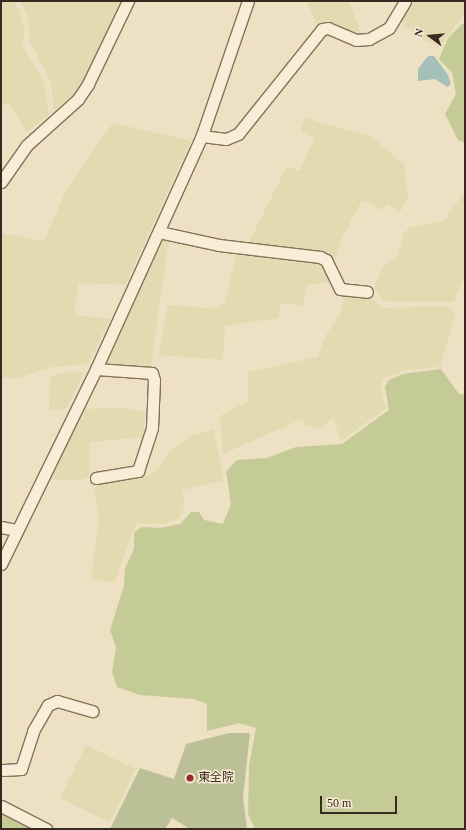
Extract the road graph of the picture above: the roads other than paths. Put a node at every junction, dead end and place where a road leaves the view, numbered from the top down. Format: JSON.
{"nodes":[{"id":1,"x":128,"y":1,"type":"edge"},
{"id":2,"x":248,"y":1,"type":"edge"},
{"id":3,"x":405,"y":1,"type":"edge"},
{"id":4,"x":202,"y":136,"type":"junction"},
{"id":5,"x":1,"y":182,"type":"edge"},
{"id":6,"x":159,"y":232,"type":"junction"},
{"id":7,"x":368,"y":292,"type":"dead end"},
{"id":8,"x":96,"y":369,"type":"junction"},
{"id":9,"x":96,"y":478,"type":"dead end"},
{"id":10,"x":1,"y":527,"type":"edge"},
{"id":11,"x":17,"y":530,"type":"junction"},
{"id":12,"x":1,"y":564,"type":"edge"},
{"id":13,"x":93,"y":712,"type":"dead end"},
{"id":14,"x":2,"y":773,"type":"edge"},
{"id":15,"x":1,"y":806,"type":"edge"},
{"id":16,"x":46,"y":829,"type":"edge"}],
"edges":[{"from":1,"to":5,"type":"street"},
{"from":2,"to":4,"type":"street"},
{"from":3,"to":4,"type":"street"},
{"from":4,"to":6,"type":"street"},
{"from":6,"to":7,"type":"street"},
{"from":6,"to":8,"type":"street"},
{"from":8,"to":9,"type":"street"},
{"from":8,"to":11,"type":"street"},
{"from":10,"to":11,"type":"street"},
{"from":11,"to":12,"type":"street"},
{"from":13,"to":14,"type":"street"},
{"from":15,"to":16,"type":"street"}]}
